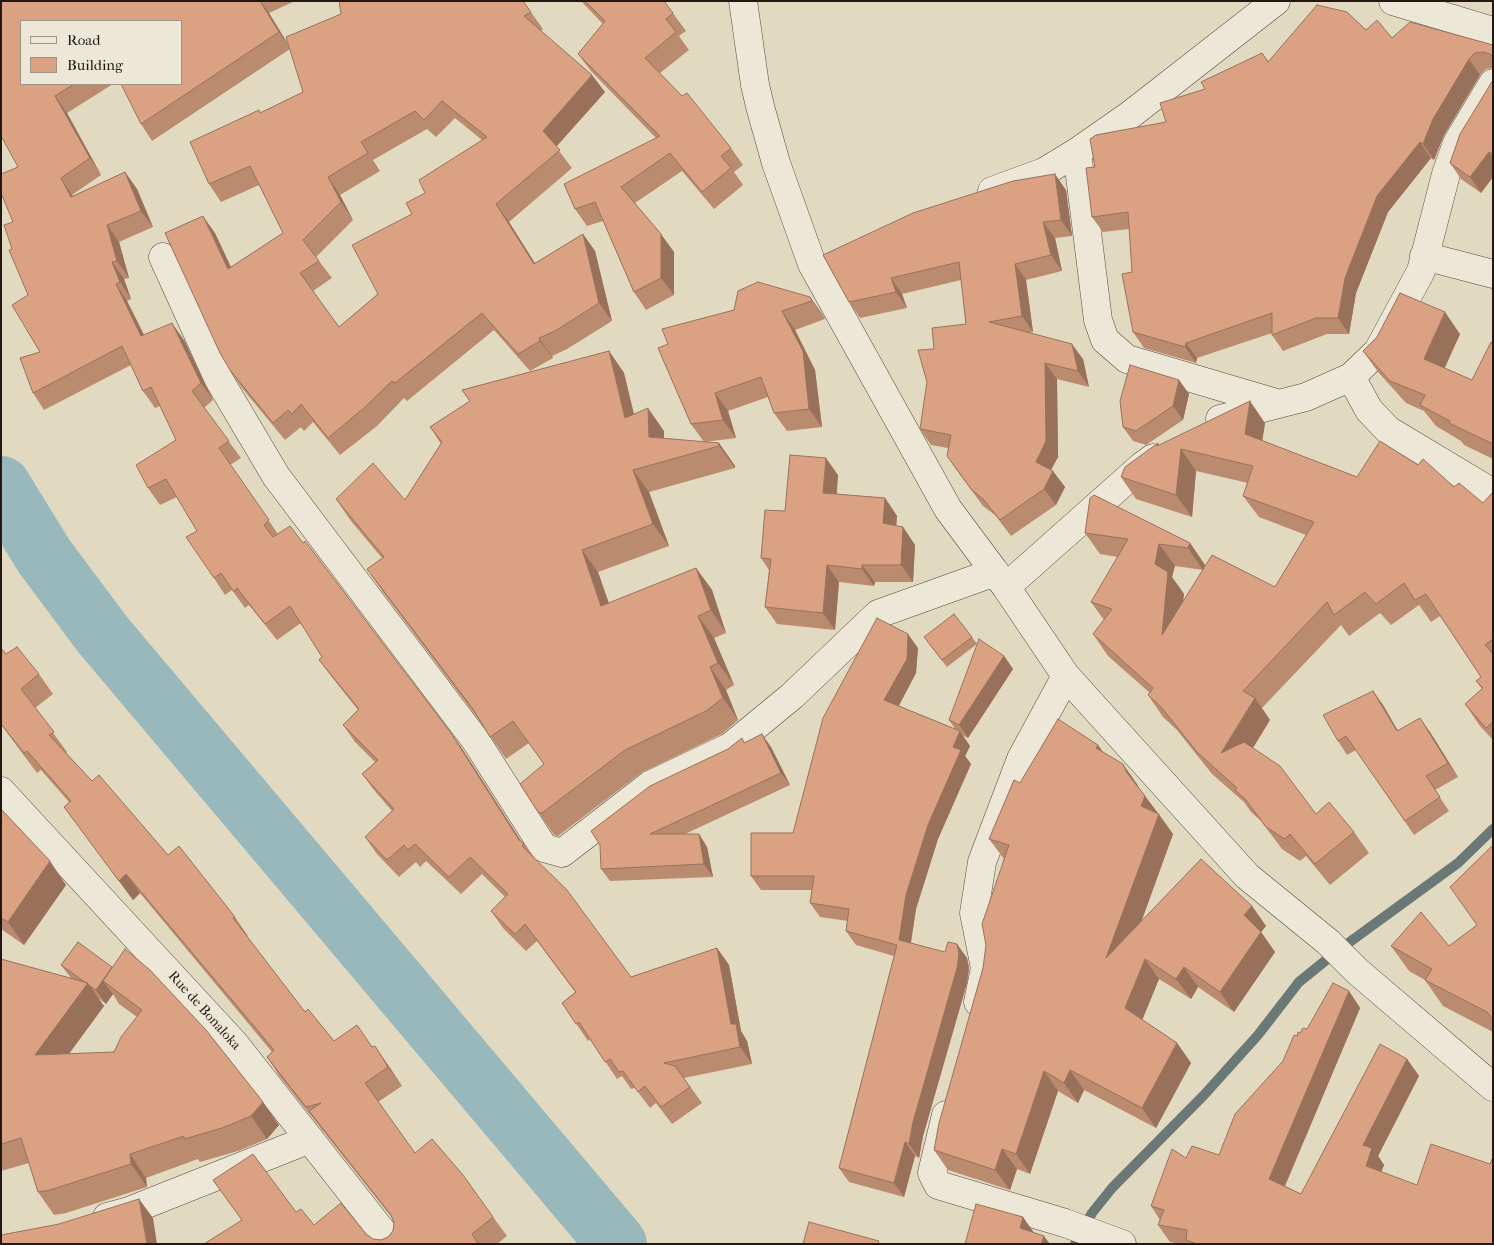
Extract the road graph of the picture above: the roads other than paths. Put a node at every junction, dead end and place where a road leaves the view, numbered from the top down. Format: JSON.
{"nodes":[{"id":1,"x":743,"y":1,"type":"edge"},
{"id":2,"x":1276,"y":1,"type":"edge"},
{"id":3,"x":1393,"y":1,"type":"edge"},
{"id":4,"x":1493,"y":31,"type":"edge"},
{"id":5,"x":1493,"y":83,"type":"edge"},
{"id":6,"x":1077,"y":152,"type":"junction"},
{"id":7,"x":964,"y":200,"type":"edge"},
{"id":8,"x":838,"y":252,"type":"edge"},
{"id":9,"x":1424,"y":256,"type":"junction"},
{"id":10,"x":163,"y":257,"type":"dead end"},
{"id":11,"x":812,"y":264,"type":"junction"},
{"id":12,"x":1493,"y":274,"type":"edge"},
{"id":13,"x":1351,"y":377,"type":"junction"},
{"id":14,"x":1276,"y":403,"type":"junction"},
{"id":15,"x":1198,"y":429,"type":"edge"},
{"id":16,"x":1174,"y":445,"type":"edge"},
{"id":17,"x":1493,"y":493,"type":"edge"},
{"id":18,"x":1001,"y":580,"type":"junction"},
{"id":19,"x":1066,"y":676,"type":"junction"},
{"id":20,"x":1,"y":791,"type":"edge"},
{"id":21,"x":971,"y":1025,"type":"edge"},
{"id":22,"x":1493,"y":1087,"type":"edge"},
{"id":23,"x":952,"y":1092,"type":"edge"},
{"id":24,"x":310,"y":1139,"type":"junction"},
{"id":25,"x":87,"y":1223,"type":"edge"},
{"id":26,"x":1111,"y":1240,"type":"edge"},
{"id":27,"x":392,"y":1244,"type":"edge"}],
"edges":[{"from":1,"to":11,"type":"street"},
{"from":2,"to":6,"type":"street"},
{"from":3,"to":4,"type":"street"},
{"from":5,"to":9,"type":"street"},
{"from":6,"to":7,"type":"street"},
{"from":6,"to":14,"type":"street"},
{"from":8,"to":11,"type":"street"},
{"from":9,"to":12,"type":"street"},
{"from":9,"to":13,"type":"street"},
{"from":10,"to":18,"type":"street"},
{"from":11,"to":18,"type":"street"},
{"from":13,"to":14,"type":"street"},
{"from":13,"to":17,"type":"street"},
{"from":14,"to":15,"type":"street"},
{"from":16,"to":18,"type":"street"},
{"from":18,"to":19,"type":"street"},
{"from":19,"to":21,"type":"street"},
{"from":19,"to":22,"type":"street"},
{"from":20,"to":24,"type":"street","name":"Rue de Bonaloka"},
{"from":23,"to":26,"type":"street"},
{"from":24,"to":25,"type":"street"},
{"from":24,"to":27,"type":"street","name":"Rue de Bonaloka"}]}
